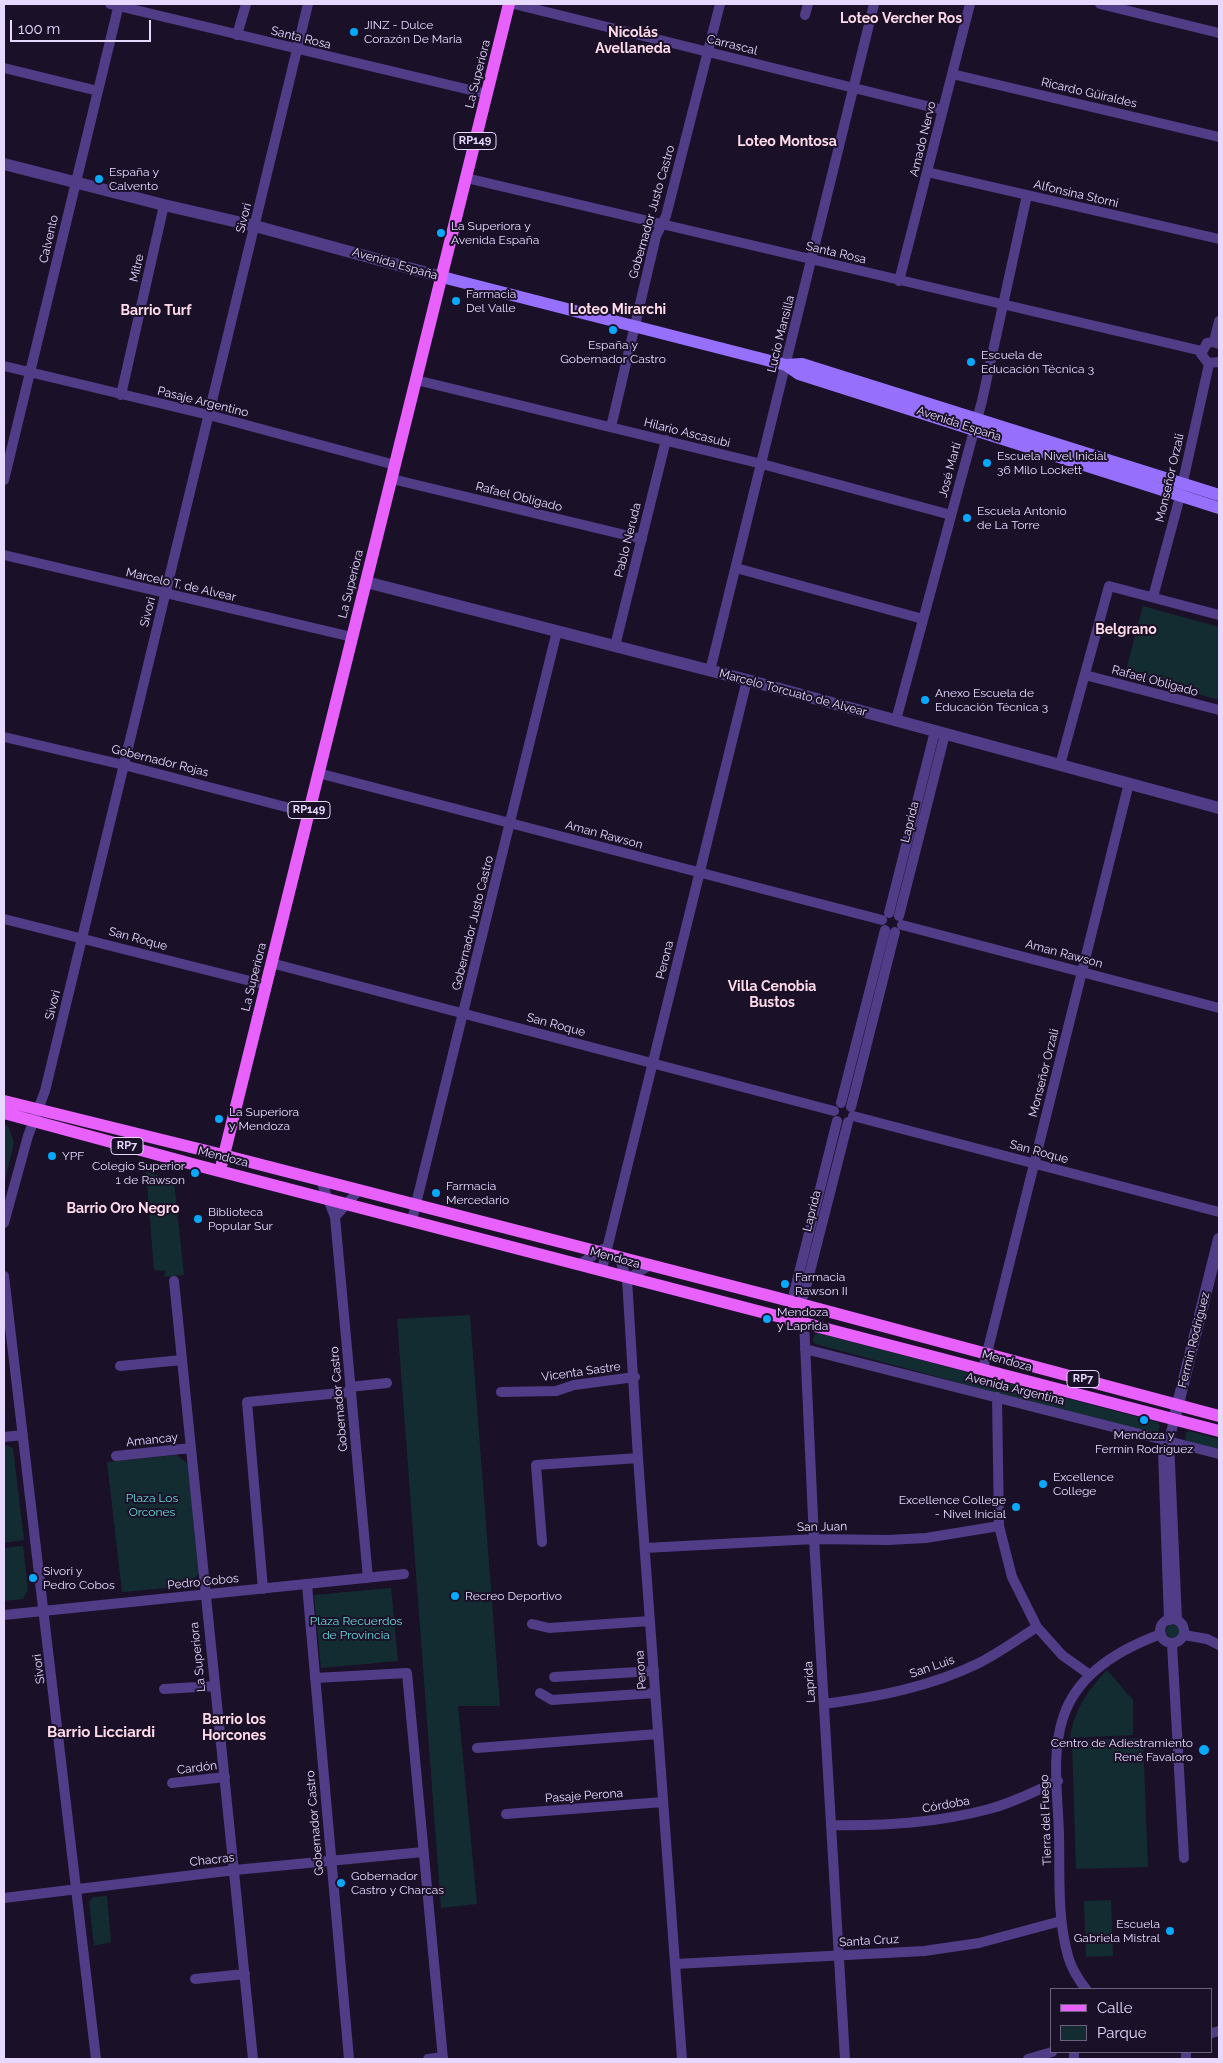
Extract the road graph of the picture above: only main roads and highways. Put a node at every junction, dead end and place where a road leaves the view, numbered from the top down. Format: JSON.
{"nodes":[{"id":1,"x":509,"y":4,"type":"edge"},
{"id":2,"x":442,"y":277,"type":"junction"},
{"id":3,"x":1181,"y":489,"type":"junction"},
{"id":4,"x":1219,"y":495,"type":"edge"},
{"id":5,"x":1219,"y":508,"type":"edge"},
{"id":6,"x":4,"y":1101,"type":"edge"},
{"id":7,"x":4,"y":1113,"type":"edge"},
{"id":8,"x":36,"y":1115,"type":"junction"},
{"id":9,"x":224,"y":1155,"type":"junction"},
{"id":10,"x":220,"y":1171,"type":"junction"},
{"id":11,"x":1219,"y":1416,"type":"edge"},
{"id":12,"x":1219,"y":1431,"type":"edge"}],
"edges":[{"from":1,"to":2,"type":"main road","name":"La Superiora","number":"RP149"},
{"from":2,"to":3,"type":"main road","name":"Avenida España"},
{"from":2,"to":9,"type":"main road","name":"La Superiora","number":"RP149"},
{"from":3,"to":4,"type":"main road","name":"Avenida España"},
{"from":3,"to":5,"type":"main road","name":"Avenida España"},
{"from":6,"to":8,"type":"main road","name":"Mendoza","number":"RP7"},
{"from":7,"to":8,"type":"main road","name":"Mendoza","number":"RP7"},
{"from":8,"to":9,"type":"main road","name":"Mendoza","number":"RP7"},
{"from":8,"to":10,"type":"main road","name":"Mendoza","number":"RP7"},
{"from":9,"to":10,"type":"main road","name":"La Superiora","number":"RP149"},
{"from":9,"to":11,"type":"main road","name":"Mendoza","number":"RP7"},
{"from":10,"to":12,"type":"main road","name":"Mendoza","number":"RP7"}]}
